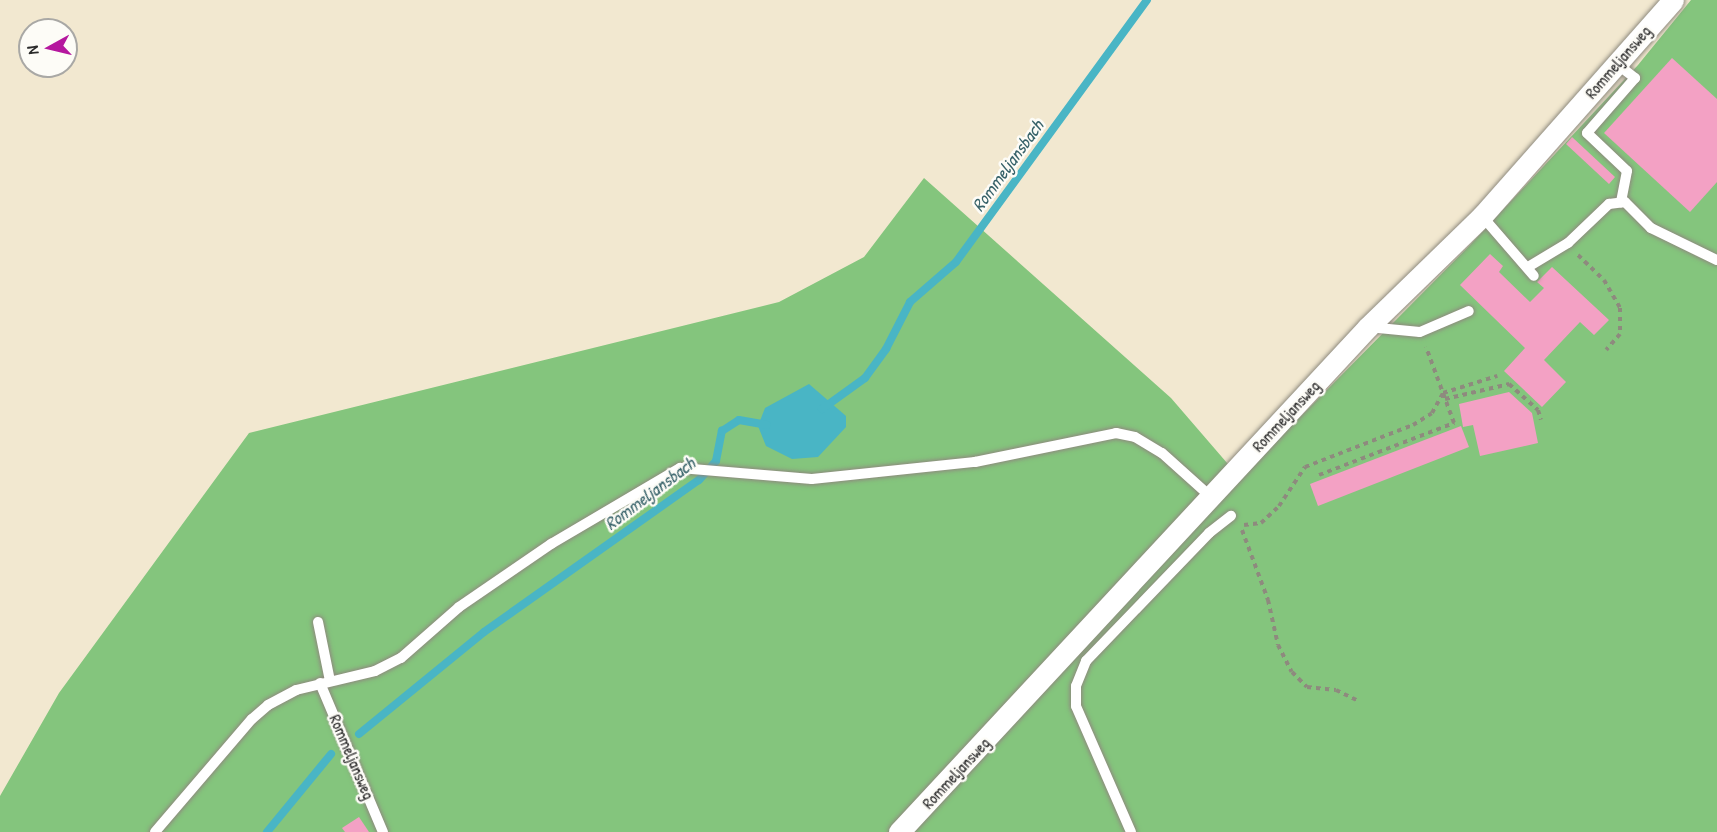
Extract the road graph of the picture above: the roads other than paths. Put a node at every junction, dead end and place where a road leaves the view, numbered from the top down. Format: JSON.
{"nodes":[{"id":1,"x":1673,"y":0,"type":"edge"},
{"id":2,"x":1617,"y":64,"type":"junction"},
{"id":3,"x":1621,"y":202,"type":"junction"},
{"id":4,"x":1482,"y":216,"type":"junction"},
{"id":5,"x":1717,"y":260,"type":"edge"},
{"id":6,"x":1469,"y":310,"type":"dead end"},
{"id":7,"x":1368,"y":327,"type":"junction"},
{"id":8,"x":1210,"y":496,"type":"junction"},
{"id":9,"x":1232,"y":516,"type":"dead end"},
{"id":10,"x":318,"y":622,"type":"dead end"},
{"id":11,"x":325,"y":682,"type":"junction"},
{"id":12,"x":155,"y":832,"type":"edge"},
{"id":13,"x":384,"y":832,"type":"edge"},
{"id":14,"x":899,"y":832,"type":"edge"},
{"id":15,"x":1131,"y":832,"type":"edge"}],
"edges":[{"from":1,"to":2,"type":"street","name":"Rommeljansweg"},
{"from":2,"to":3,"type":"lane"},
{"from":2,"to":4,"type":"street","name":"Rommeljansweg"},
{"from":3,"to":4,"type":"lane"},
{"from":3,"to":5,"type":"lane"},
{"from":4,"to":7,"type":"street","name":"Rommeljansweg"},
{"from":6,"to":7,"type":"lane"},
{"from":7,"to":8,"type":"street","name":"Rommeljansweg"},
{"from":8,"to":11,"type":"lane"},
{"from":8,"to":14,"type":"street","name":"Rommeljansweg"},
{"from":9,"to":15,"type":"lane"},
{"from":10,"to":11,"type":"lane","name":"Rommeljansweg"},
{"from":11,"to":12,"type":"lane"},
{"from":11,"to":13,"type":"lane","name":"Rommeljansweg"}]}
